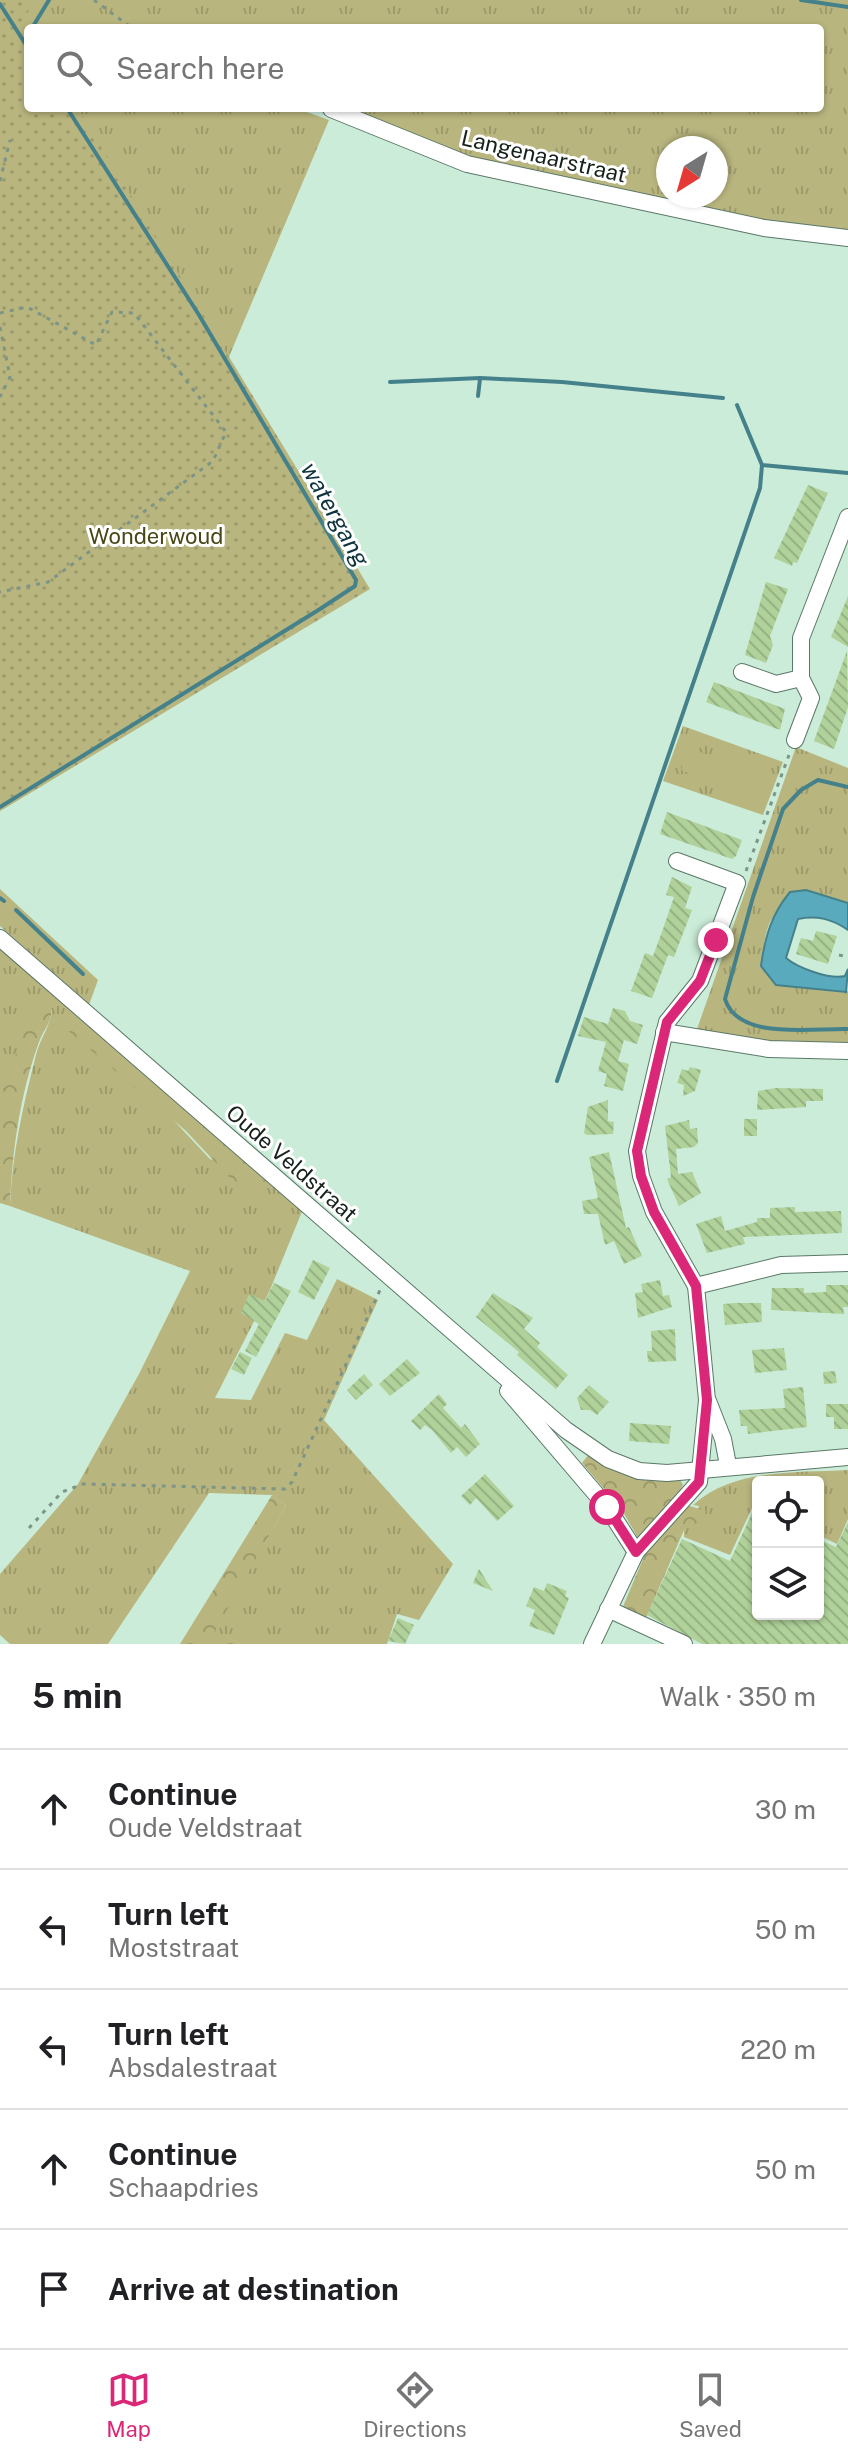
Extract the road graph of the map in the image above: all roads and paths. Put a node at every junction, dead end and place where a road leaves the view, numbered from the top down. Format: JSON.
{"nodes":[{"id":1,"x":94,"y":0,"type":"edge"},
{"id":2,"x":127,"y":24,"type":"edge"},
{"id":3,"x":338,"y":112,"type":"edge"},
{"id":4,"x":10,"y":140,"type":"dead end"},
{"id":5,"x":0,"y":181,"type":"edge"},
{"id":6,"x":848,"y":238,"type":"edge"},
{"id":7,"x":0,"y":313,"type":"edge"},
{"id":8,"x":0,"y":327,"type":"edge"},
{"id":9,"x":0,"y":397,"type":"edge"},
{"id":10,"x":848,"y":517,"type":"edge"},
{"id":11,"x":0,"y":592,"type":"edge"},
{"id":12,"x":742,"y":672,"type":"dead end"},
{"id":13,"x":801,"y":678,"type":"junction"},
{"id":14,"x":795,"y":740,"type":"joint"},
{"id":15,"x":677,"y":861,"type":"dead end"},
{"id":16,"x":737,"y":883,"type":"junction"},
{"id":17,"x":0,"y":938,"type":"edge"},
{"id":18,"x":839,"y":955,"type":"dead end"},
{"id":19,"x":848,"y":957,"type":"edge"},
{"id":20,"x":664,"y":1032,"type":"junction"},
{"id":21,"x":848,"y":1051,"type":"edge"},
{"id":22,"x":848,"y":1263,"type":"edge"},
{"id":23,"x":389,"y":1277,"type":"junction"},
{"id":24,"x":696,"y":1286,"type":"junction"},
{"id":25,"x":479,"y":1357,"type":"junction"},
{"id":26,"x":707,"y":1400,"type":"junction"},
{"id":27,"x":848,"y":1457,"type":"edge"},
{"id":28,"x":728,"y":1465,"type":"junction"},
{"id":29,"x":700,"y":1469,"type":"junction"},
{"id":30,"x":29,"y":1528,"type":"dead end"},
{"id":31,"x":636,"y":1552,"type":"junction"},
{"id":32,"x":608,"y":1609,"type":"junction"},
{"id":33,"x":592,"y":1644,"type":"edge"},
{"id":34,"x":684,"y":1644,"type":"edge"}],
"edges":[{"from":1,"to":2,"type":"path"},
{"from":3,"to":6,"type":"street","name":"Langenaarstraat"},
{"from":4,"to":5,"type":"path"},
{"from":7,"to":11,"type":"path"},
{"from":8,"to":9,"type":"path"},
{"from":10,"to":13,"type":"street"},
{"from":12,"to":13,"type":"street"},
{"from":13,"to":14,"type":"street"},
{"from":14,"to":16,"type":"path"},
{"from":15,"to":16,"type":"street"},
{"from":16,"to":20,"type":"street"},
{"from":17,"to":23,"type":"street","name":"Oude Veldstraat"},
{"from":18,"to":19,"type":"path"},
{"from":20,"to":21,"type":"street"},
{"from":20,"to":24,"type":"street"},
{"from":22,"to":24,"type":"street"},
{"from":23,"to":25,"type":"street","name":"Oude Veldstraat"},
{"from":23,"to":30,"type":"path"},
{"from":24,"to":26,"type":"street"},
{"from":25,"to":29,"type":"street","name":"Oude Veldstraat"},
{"from":25,"to":31,"type":"street","name":"Oude Veldstraat"},
{"from":26,"to":28,"type":"street"},
{"from":26,"to":29,"type":"street"},
{"from":27,"to":28,"type":"street","name":"Oude Veldstraat"},
{"from":28,"to":29,"type":"street","name":"Oude Veldstraat"},
{"from":29,"to":31,"type":"street"},
{"from":31,"to":32,"type":"street"},
{"from":32,"to":33,"type":"street"},
{"from":32,"to":34,"type":"street"}]}
